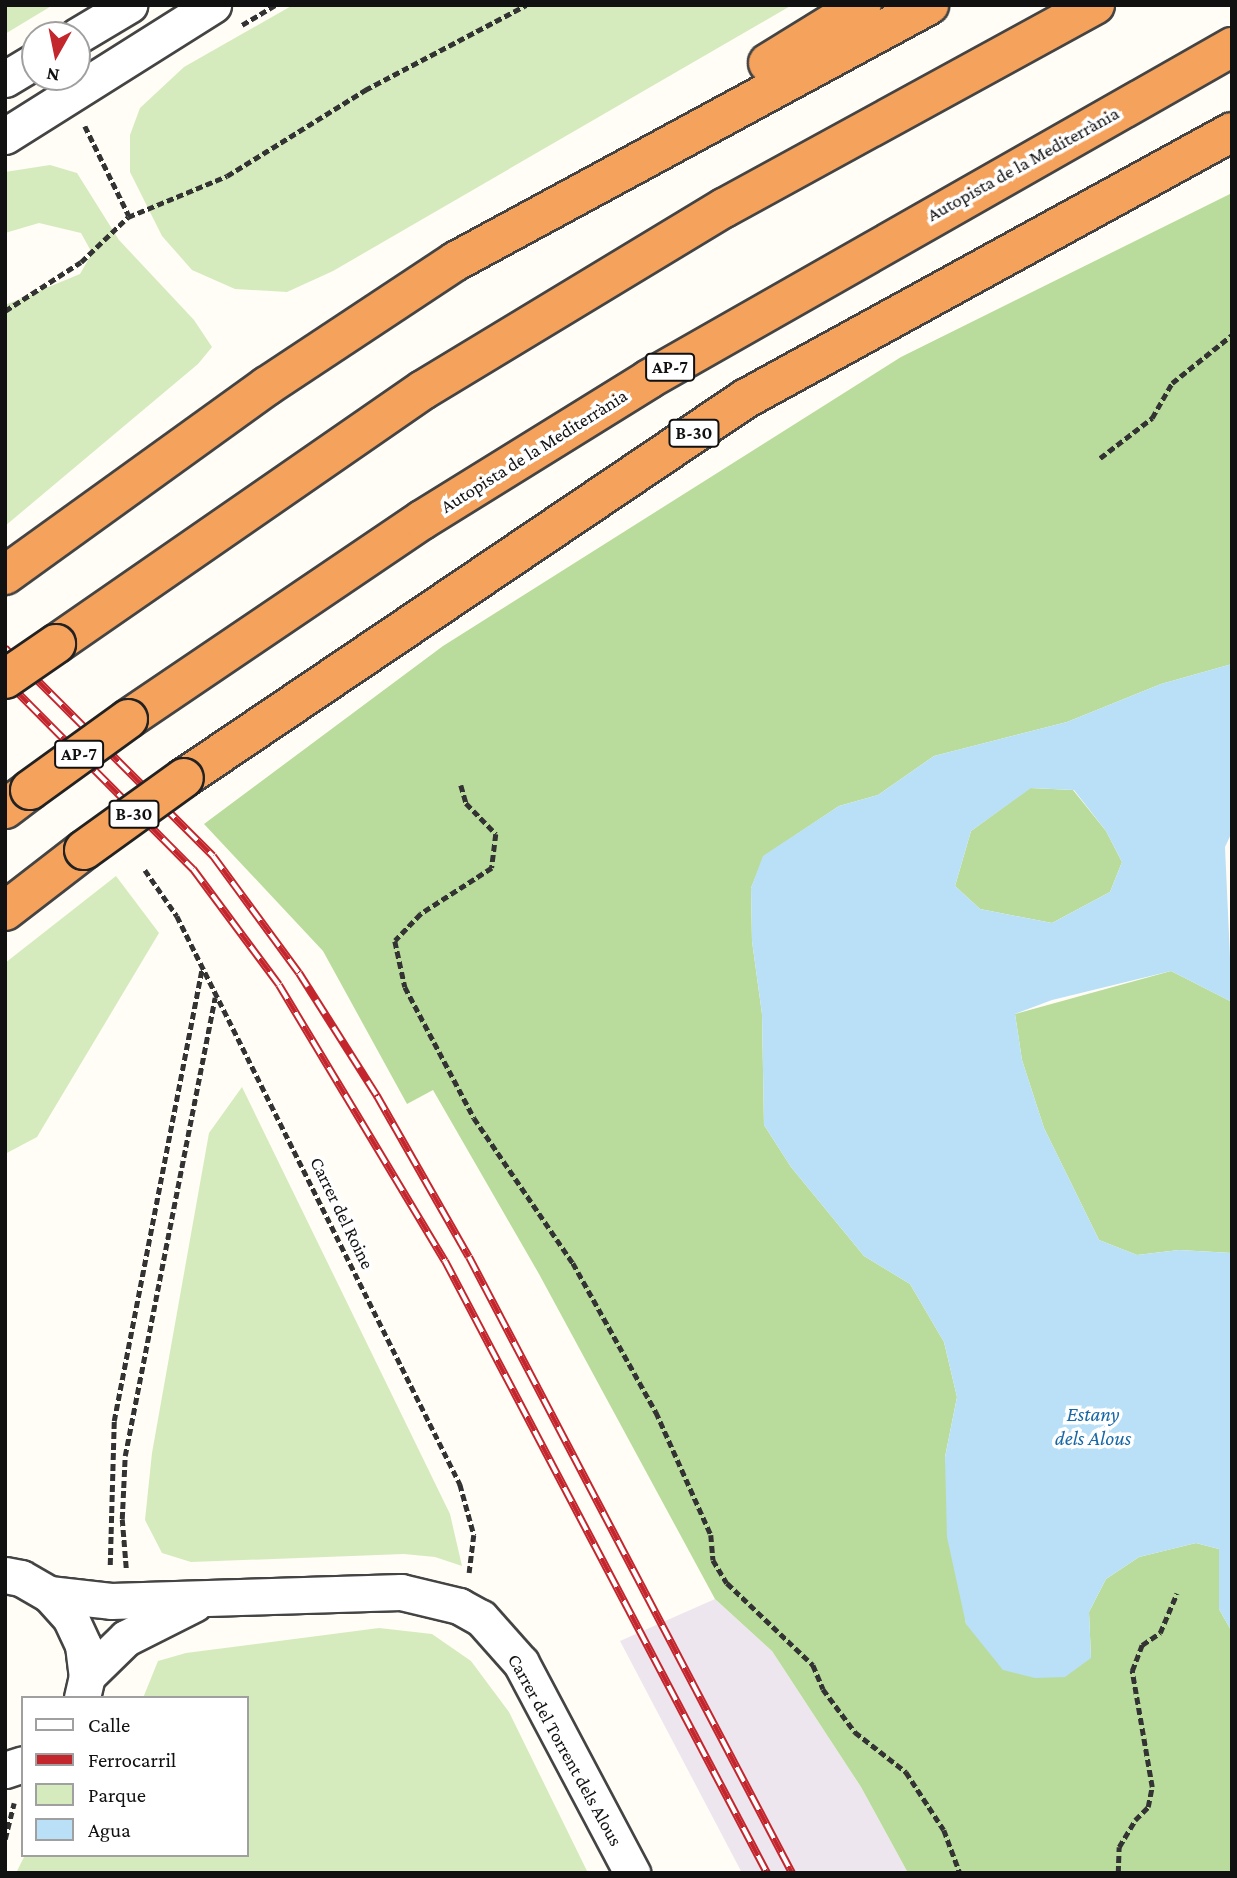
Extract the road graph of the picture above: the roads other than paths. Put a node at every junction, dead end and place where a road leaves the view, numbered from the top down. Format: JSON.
{"nodes":[{"id":1,"x":129,"y":5,"type":"edge"},
{"id":2,"x":213,"y":5,"type":"edge"},
{"id":3,"x":862,"y":5,"type":"edge"},
{"id":4,"x":929,"y":5,"type":"edge"},
{"id":5,"x":1095,"y":5,"type":"edge"},
{"id":6,"x":91,"y":28,"type":"edge"},
{"id":7,"x":1232,"y":47,"type":"edge"},
{"id":8,"x":21,"y":69,"type":"edge"},
{"id":9,"x":5,"y":79,"type":"edge"},
{"id":10,"x":1232,"y":132,"type":"edge"},
{"id":11,"x":5,"y":136,"type":"edge"},
{"id":12,"x":600,"y":182,"type":"junction"},
{"id":13,"x":5,"y":575,"type":"edge"},
{"id":14,"x":5,"y":679,"type":"edge"},
{"id":15,"x":18,"y":799,"type":"edge"},
{"id":16,"x":5,"y":911,"type":"edge"},
{"id":17,"x":5,"y":1575,"type":"edge"},
{"id":18,"x":48,"y":1594,"type":"junction"},
{"id":19,"x":203,"y":1600,"type":"junction"},
{"id":20,"x":84,"y":1687,"type":"edge"},
{"id":21,"x":632,"y":1873,"type":"edge"}],
"edges":[{"from":1,"to":6,"type":"street"},
{"from":2,"to":11,"type":"street"},
{"from":3,"to":12,"type":"highway"},
{"from":4,"to":12,"type":"highway"},
{"from":5,"to":14,"type":"highway","bridge":true},
{"from":7,"to":15,"type":"highway","name":"Autopista de la Mediterrània","number":"AP-7","bridge":true},
{"from":8,"to":9,"type":"street"},
{"from":10,"to":16,"type":"highway","number":"B-30","bridge":true},
{"from":12,"to":13,"type":"highway"},
{"from":17,"to":18,"type":"street"},
{"from":18,"to":19,"type":"street"},
{"from":18,"to":20,"type":"street"},
{"from":19,"to":20,"type":"street"},
{"from":19,"to":21,"type":"street","name":"Carrer del Torrent dels Alous"}]}
